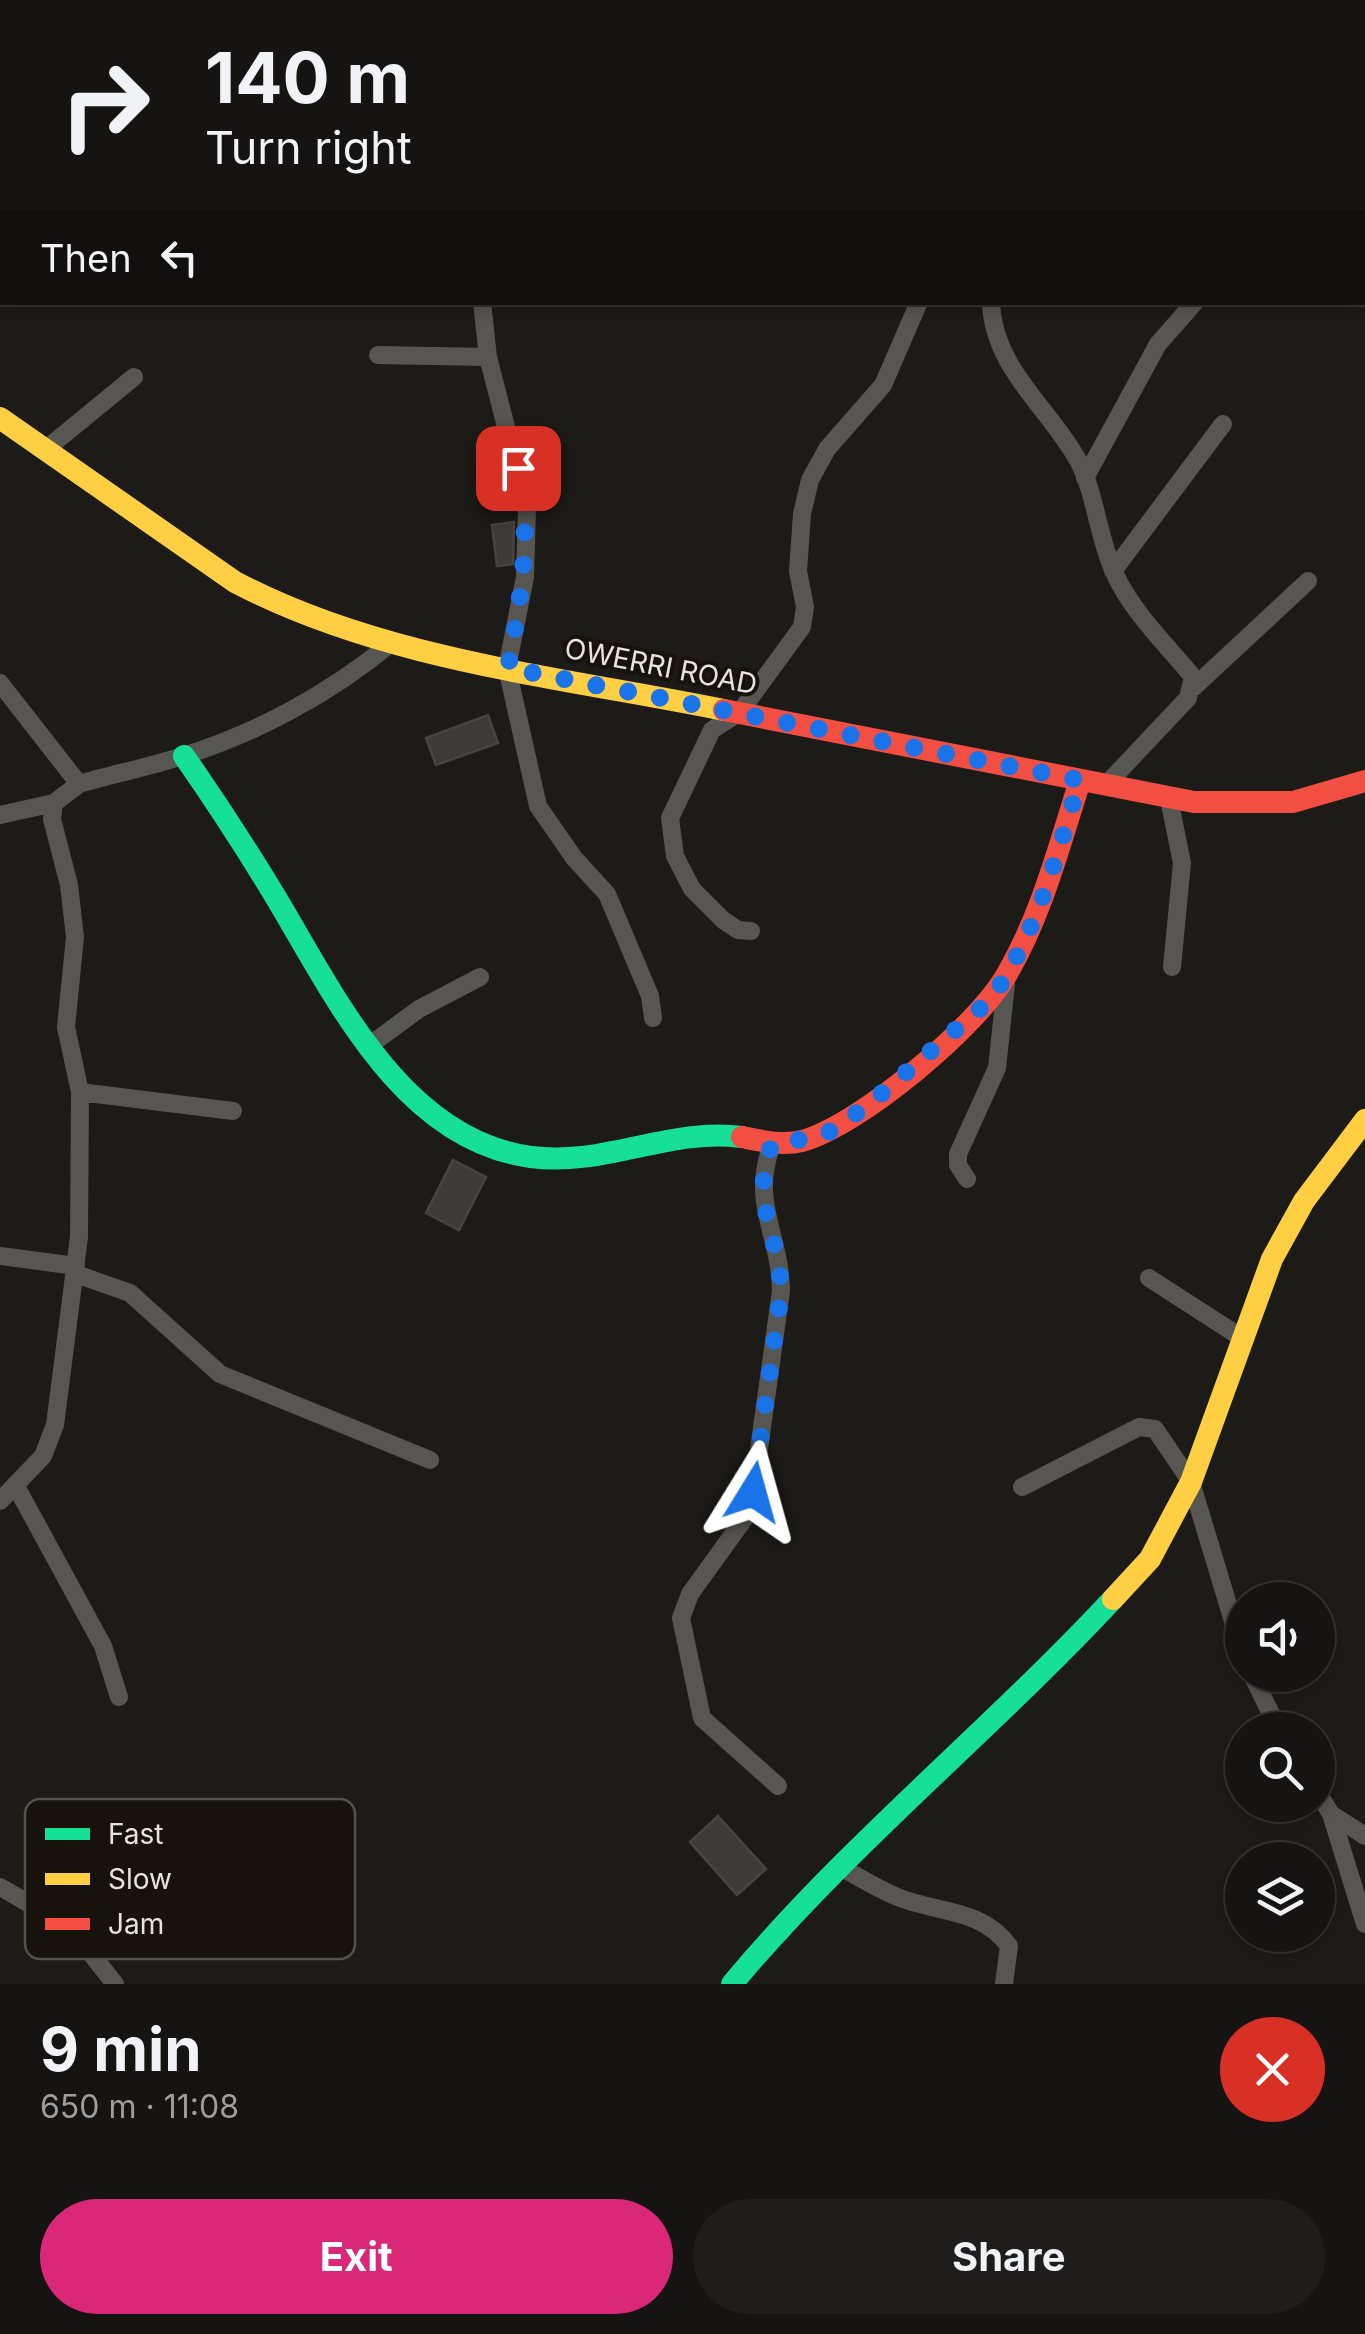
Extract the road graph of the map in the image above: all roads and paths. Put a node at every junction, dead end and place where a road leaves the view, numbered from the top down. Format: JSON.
{"nodes":[{"id":1,"x":482,"y":305,"type":"edge"},
{"id":2,"x":918,"y":305,"type":"edge"},
{"id":3,"x":991,"y":305,"type":"edge"},
{"id":4,"x":1193,"y":305,"type":"edge"},
{"id":5,"x":378,"y":355,"type":"dead end"},
{"id":6,"x":488,"y":356,"type":"junction"},
{"id":7,"x":134,"y":377,"type":"dead end"},
{"id":8,"x":0,"y":418,"type":"edge"},
{"id":9,"x":1223,"y":424,"type":"dead end"},
{"id":10,"x":45,"y":450,"type":"junction"},
{"id":11,"x":1085,"y":478,"type":"junction"},
{"id":12,"x":1113,"y":571,"type":"junction"},
{"id":13,"x":1308,"y":581,"type":"dead end"},
{"id":14,"x":391,"y":643,"type":"junction"},
{"id":15,"x":508,"y":668,"type":"junction"},
{"id":16,"x":0,"y":683,"type":"edge"},
{"id":17,"x":1193,"y":688,"type":"junction"},
{"id":18,"x":740,"y":712,"type":"junction"},
{"id":19,"x":184,"y":756,"type":"junction"},
{"id":20,"x":1080,"y":780,"type":"junction"},
{"id":21,"x":1365,"y":781,"type":"edge"},
{"id":22,"x":79,"y":784,"type":"junction"},
{"id":23,"x":1105,"y":786,"type":"junction"},
{"id":24,"x":1169,"y":799,"type":"junction"},
{"id":25,"x":54,"y":802,"type":"junction"},
{"id":26,"x":0,"y":815,"type":"edge"},
{"id":27,"x":751,"y":931,"type":"dead end"},
{"id":28,"x":1172,"y":967,"type":"dead end"},
{"id":29,"x":480,"y":977,"type":"dead end"},
{"id":30,"x":1006,"y":978,"type":"junction"},
{"id":31,"x":653,"y":1018,"type":"dead end"},
{"id":32,"x":370,"y":1046,"type":"junction"},
{"id":33,"x":80,"y":1092,"type":"junction"},
{"id":34,"x":233,"y":1111,"type":"dead end"},
{"id":35,"x":1365,"y":1120,"type":"edge"},
{"id":36,"x":772,"y":1144,"type":"junction"},
{"id":37,"x":966,"y":1179,"type":"dead end"},
{"id":38,"x":0,"y":1256,"type":"edge"},
{"id":39,"x":76,"y":1270,"type":"junction"},
{"id":40,"x":1149,"y":1278,"type":"dead end"},
{"id":41,"x":1242,"y":1338,"type":"junction"},
{"id":42,"x":430,"y":1460,"type":"dead end"},
{"id":43,"x":1192,"y":1482,"type":"junction"},
{"id":44,"x":1022,"y":1487,"type":"dead end"},
{"id":45,"x":18,"y":1488,"type":"junction"},
{"id":46,"x":0,"y":1501,"type":"edge"},
{"id":47,"x":1225,"y":1594,"type":"edge"},
{"id":48,"x":119,"y":1696,"type":"dead end"},
{"id":49,"x":778,"y":1786,"type":"dead end"},
{"id":50,"x":1335,"y":1817,"type":"edge"},
{"id":51,"x":1333,"y":1822,"type":"edge"},
{"id":52,"x":1365,"y":1836,"type":"edge"},
{"id":53,"x":842,"y":1868,"type":"junction"},
{"id":54,"x":0,"y":1887,"type":"edge"},
{"id":55,"x":25,"y":1902,"type":"edge"},
{"id":56,"x":1365,"y":1924,"type":"edge"},
{"id":57,"x":95,"y":1959,"type":"edge"},
{"id":58,"x":115,"y":1984,"type":"edge"},
{"id":59,"x":732,"y":1984,"type":"edge"},
{"id":60,"x":1004,"y":1984,"type":"edge"}],
"edges":[{"from":1,"to":6,"type":"street"},
{"from":2,"to":18,"type":"street"},
{"from":3,"to":11,"type":"street"},
{"from":4,"to":11,"type":"street"},
{"from":5,"to":6,"type":"street"},
{"from":6,"to":15,"type":"street"},
{"from":7,"to":10,"type":"street"},
{"from":8,"to":10,"type":"street","name":"OWERRI ROAD"},
{"from":9,"to":12,"type":"street"},
{"from":10,"to":14,"type":"street","name":"OWERRI ROAD"},
{"from":11,"to":12,"type":"street"},
{"from":12,"to":17,"type":"street"},
{"from":13,"to":17,"type":"street"},
{"from":14,"to":15,"type":"street","name":"OWERRI ROAD"},
{"from":14,"to":19,"type":"street"},
{"from":15,"to":18,"type":"street","name":"OWERRI ROAD"},
{"from":15,"to":31,"type":"street"},
{"from":16,"to":22,"type":"street"},
{"from":17,"to":23,"type":"street"},
{"from":18,"to":20,"type":"street","name":"OWERRI ROAD"},
{"from":18,"to":27,"type":"street"},
{"from":19,"to":22,"type":"street"},
{"from":19,"to":32,"type":"street"},
{"from":20,"to":23,"type":"street","name":"OWERRI ROAD"},
{"from":20,"to":30,"type":"street"},
{"from":21,"to":24,"type":"street","name":"OWERRI ROAD"},
{"from":22,"to":25,"type":"street"},
{"from":23,"to":24,"type":"street","name":"OWERRI ROAD"},
{"from":24,"to":28,"type":"street"},
{"from":25,"to":26,"type":"street"},
{"from":25,"to":33,"type":"street"},
{"from":29,"to":32,"type":"street"},
{"from":30,"to":36,"type":"street"},
{"from":30,"to":37,"type":"street"},
{"from":32,"to":36,"type":"street"},
{"from":33,"to":34,"type":"street"},
{"from":33,"to":39,"type":"street"},
{"from":35,"to":41,"type":"street"},
{"from":36,"to":49,"type":"street"},
{"from":38,"to":39,"type":"street"},
{"from":39,"to":42,"type":"street"},
{"from":39,"to":45,"type":"street"},
{"from":40,"to":41,"type":"street"},
{"from":41,"to":43,"type":"street"},
{"from":43,"to":44,"type":"street"},
{"from":43,"to":47,"type":"street"},
{"from":43,"to":53,"type":"street"},
{"from":45,"to":46,"type":"street"},
{"from":45,"to":48,"type":"street"},
{"from":50,"to":52,"type":"street"},
{"from":51,"to":56,"type":"street"},
{"from":53,"to":59,"type":"street"},
{"from":53,"to":60,"type":"street"},
{"from":54,"to":55,"type":"street"},
{"from":57,"to":58,"type":"street"}]}
